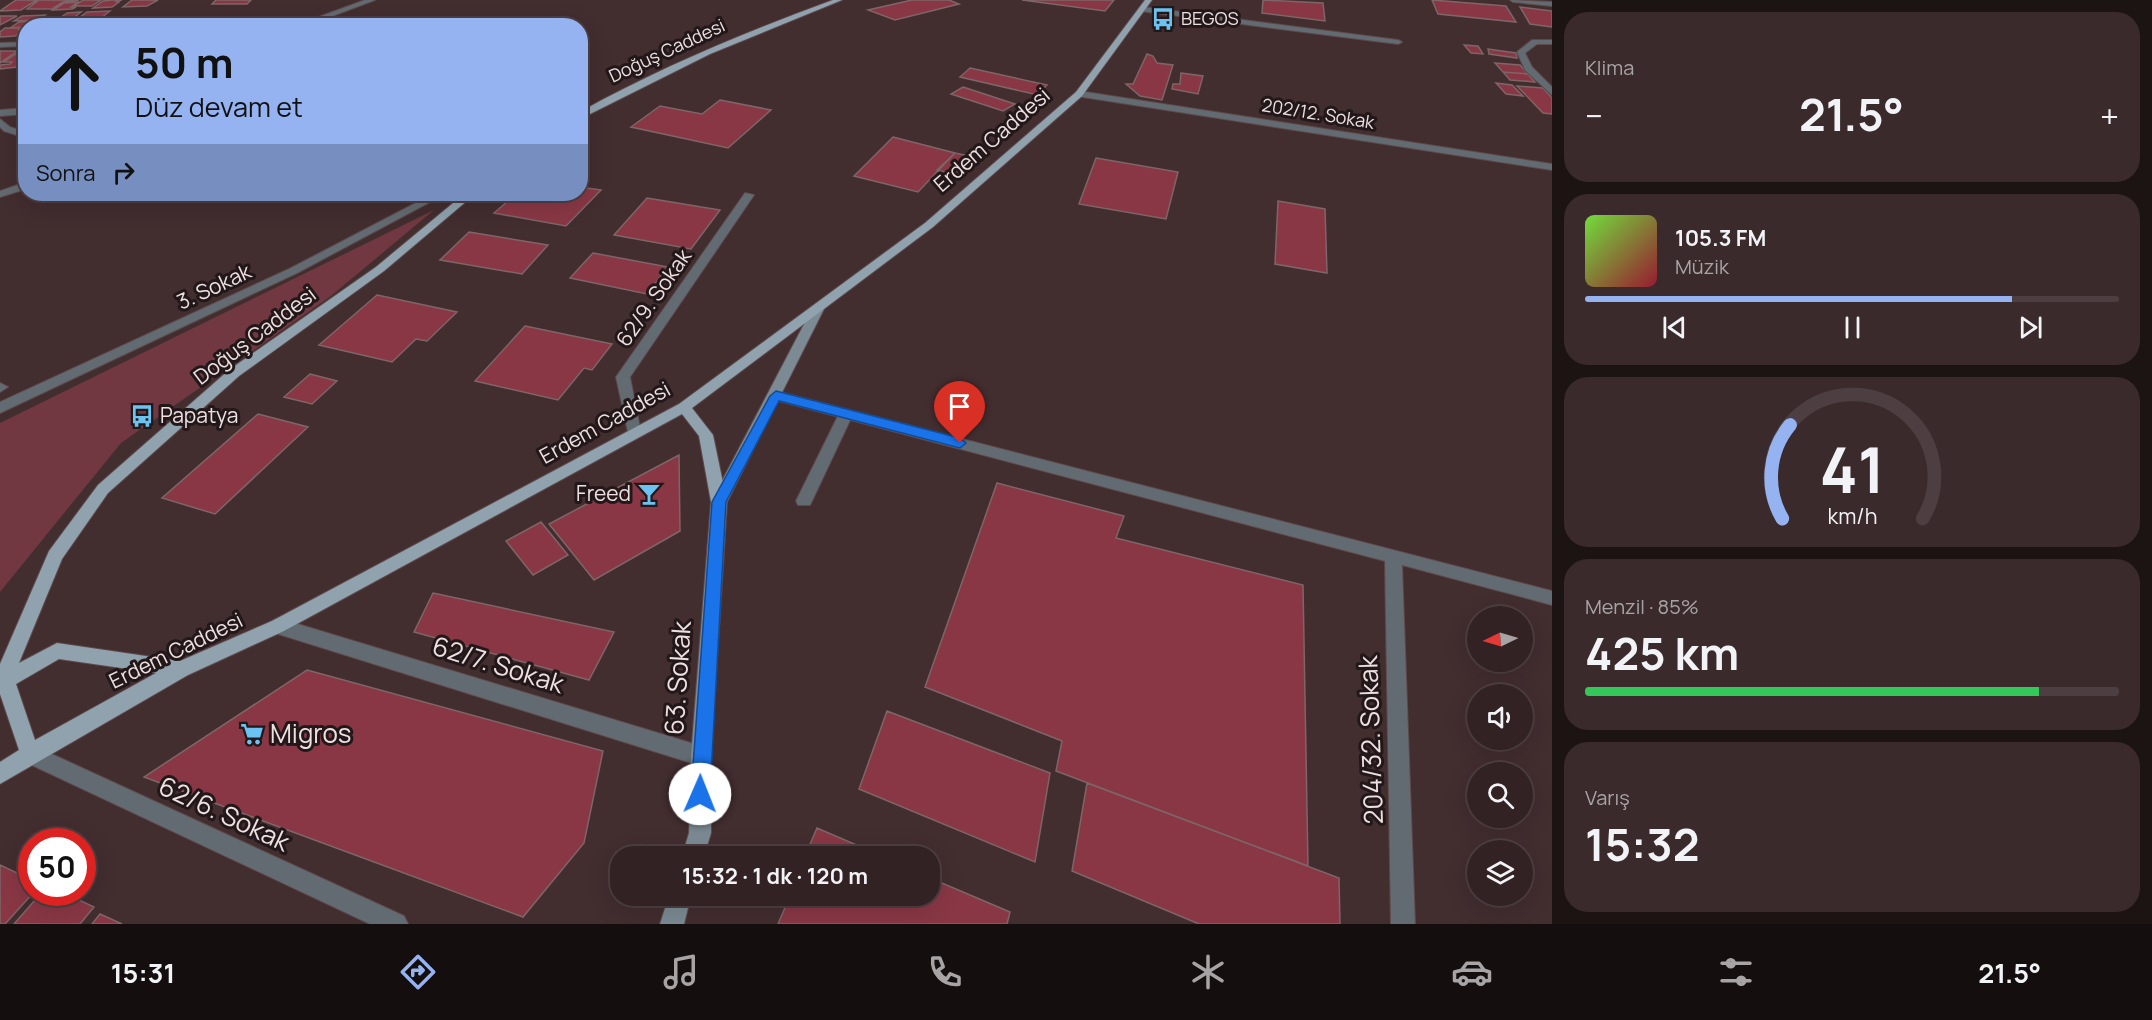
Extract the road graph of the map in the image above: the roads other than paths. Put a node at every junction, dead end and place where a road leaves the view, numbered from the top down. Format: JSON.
{"nodes":[{"id":1,"x":372,"y":0,"type":"edge"},
{"id":2,"x":839,"y":0,"type":"edge"},
{"id":3,"x":1513,"y":0,"type":"edge"},
{"id":4,"x":1146,"y":4,"type":"edge"},
{"id":5,"x":1552,"y":4,"type":"edge"},
{"id":6,"x":321,"y":18,"type":"edge"},
{"id":7,"x":1398,"y":42,"type":"dead end"},
{"id":8,"x":1552,"y":42,"type":"edge"},
{"id":9,"x":18,"y":44,"type":"edge"},
{"id":10,"x":0,"y":45,"type":"edge"},
{"id":11,"x":1552,"y":92,"type":"edge"},
{"id":12,"x":1079,"y":94,"type":"junction"},
{"id":13,"x":588,"y":111,"type":"edge"},
{"id":14,"x":18,"y":112,"type":"edge"},
{"id":15,"x":0,"y":113,"type":"edge"},
{"id":16,"x":0,"y":122,"type":"edge"},
{"id":17,"x":18,"y":132,"type":"edge"},
{"id":18,"x":1552,"y":167,"type":"edge"},
{"id":19,"x":18,"y":188,"type":"edge"},
{"id":20,"x":18,"y":194,"type":"edge"},
{"id":21,"x":749,"y":195,"type":"dead end"},
{"id":22,"x":0,"y":196,"type":"edge"},
{"id":23,"x":427,"y":201,"type":"edge"},
{"id":24,"x":462,"y":201,"type":"edge"},
{"id":25,"x":819,"y":307,"type":"junction"},
{"id":26,"x":776,"y":396,"type":"junction"},
{"id":27,"x":684,"y":407,"type":"junction"},
{"id":28,"x":0,"y":408,"type":"edge"},
{"id":29,"x":846,"y":414,"type":"junction"},
{"id":30,"x":634,"y":433,"type":"junction"},
{"id":31,"x":804,"y":501,"type":"dead end"},
{"id":32,"x":719,"y":502,"type":"junction"},
{"id":33,"x":1393,"y":555,"type":"junction"},
{"id":34,"x":1552,"y":598,"type":"edge"},
{"id":35,"x":278,"y":626,"type":"junction"},
{"id":36,"x":182,"y":669,"type":"junction"},
{"id":37,"x":2,"y":680,"type":"edge"},
{"id":38,"x":30,"y":754,"type":"junction"},
{"id":39,"x":701,"y":756,"type":"junction"},
{"id":40,"x":0,"y":774,"type":"edge"},
{"id":41,"x":696,"y":846,"type":"edge"},
{"id":42,"x":678,"y":906,"type":"edge"},
{"id":43,"x":396,"y":924,"type":"edge"},
{"id":44,"x":672,"y":924,"type":"edge"},
{"id":45,"x":1403,"y":924,"type":"edge"}],
"edges":[{"from":1,"to":6,"type":"street"},
{"from":2,"to":13,"type":"main road","name":"Doğuş Caddesi"},
{"from":3,"to":5,"type":"street"},
{"from":4,"to":7,"type":"street"},
{"from":4,"to":12,"type":"main road","name":"Erdem Caddesi"},
{"from":8,"to":11,"type":"street"},
{"from":9,"to":10,"type":"street"},
{"from":12,"to":18,"type":"street","name":"202/12. Sokak"},
{"from":12,"to":25,"type":"main road","name":"Erdem Caddesi"},
{"from":14,"to":15,"type":"street"},
{"from":16,"to":17,"type":"street"},
{"from":19,"to":22,"type":"street"},
{"from":20,"to":22,"type":"street"},
{"from":21,"to":30,"type":"street","name":"62/9. Sokak"},
{"from":23,"to":28,"type":"street","name":"3. Sokak"},
{"from":24,"to":37,"type":"main road","name":"Doğuş Caddesi"},
{"from":25,"to":26,"type":"main road"},
{"from":25,"to":27,"type":"main road","name":"Erdem Caddesi"},
{"from":26,"to":29,"type":"street"},
{"from":26,"to":32,"type":"main road"},
{"from":27,"to":30,"type":"main road","name":"Erdem Caddesi"},
{"from":27,"to":32,"type":"main road"},
{"from":29,"to":31,"type":"street"},
{"from":29,"to":33,"type":"street"},
{"from":30,"to":35,"type":"main road","name":"Erdem Caddesi"},
{"from":32,"to":39,"type":"main road","name":"63. Sokak"},
{"from":33,"to":34,"type":"street"},
{"from":33,"to":45,"type":"street","name":"204/32. Sokak"},
{"from":35,"to":36,"type":"main road","name":"Erdem Caddesi"},
{"from":35,"to":39,"type":"street","name":"62/7. Sokak"},
{"from":36,"to":37,"type":"main road"},
{"from":36,"to":38,"type":"main road","name":"Erdem Caddesi"},
{"from":37,"to":38,"type":"main road"},
{"from":38,"to":40,"type":"main road","name":"Erdem Caddesi"},
{"from":38,"to":43,"type":"street","name":"62/6. Sokak"},
{"from":39,"to":41,"type":"main road","name":"63. Sokak"},
{"from":42,"to":44,"type":"main road"}]}
